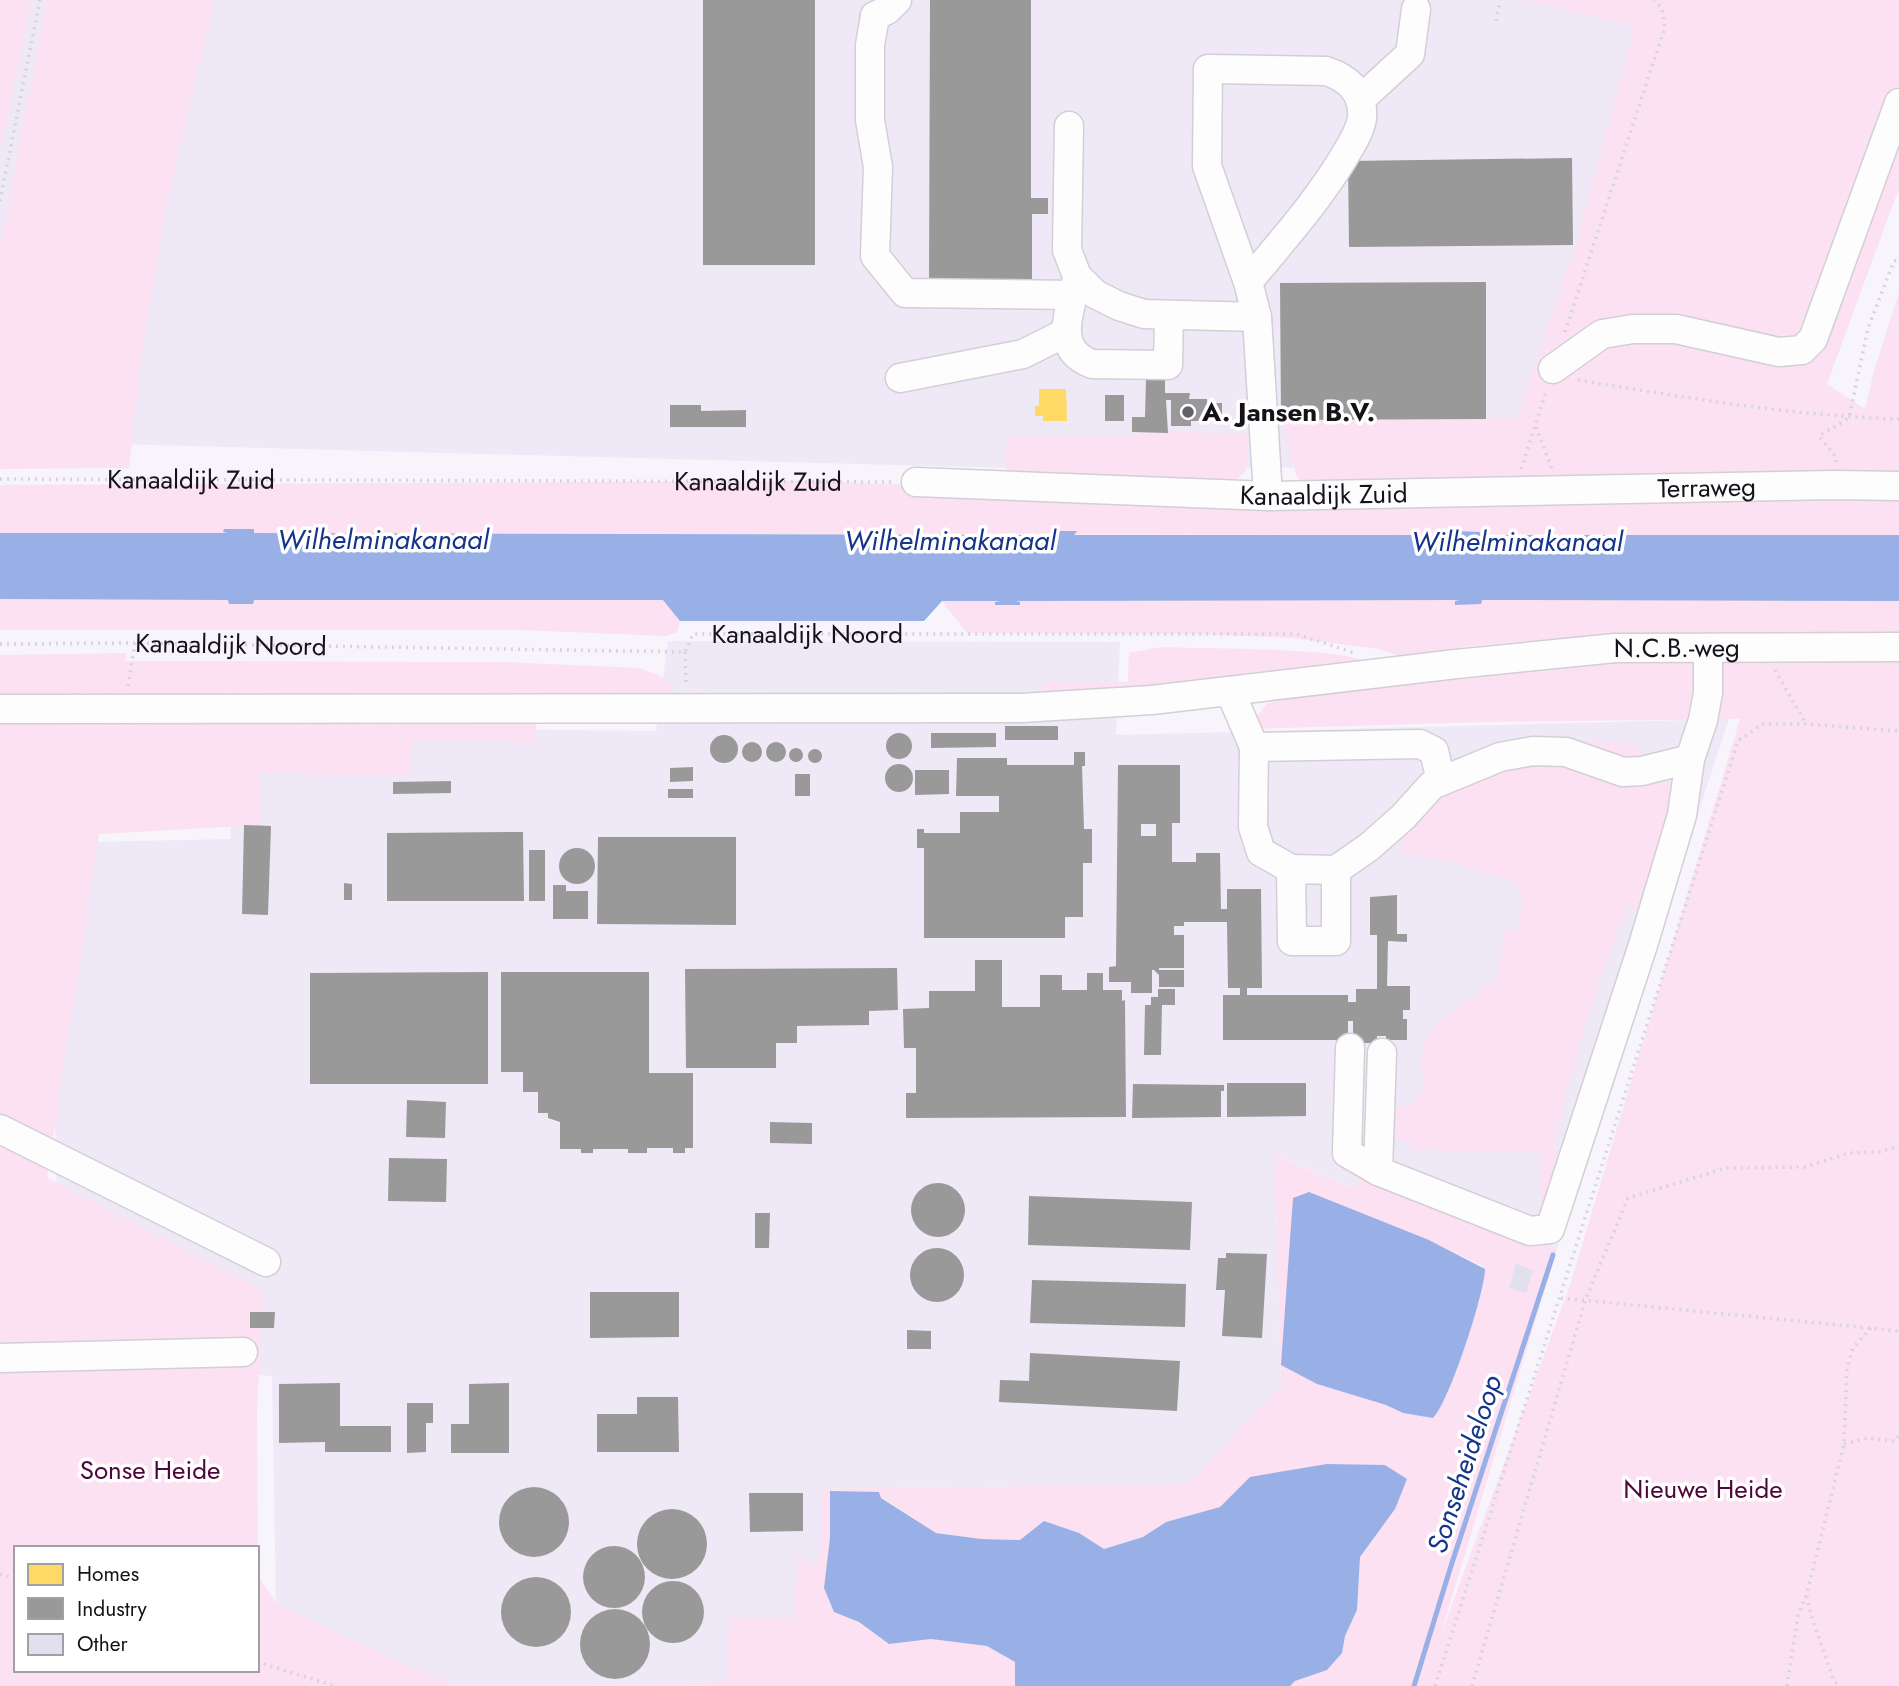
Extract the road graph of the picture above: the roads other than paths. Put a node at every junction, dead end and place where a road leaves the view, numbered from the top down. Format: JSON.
{"nodes":[{"id":1,"x":897,"y":0,"type":"edge"},
{"id":2,"x":868,"y":8,"type":"edge"},
{"id":3,"x":1416,"y":9,"type":"dead end"},
{"id":4,"x":1360,"y":99,"type":"junction"},
{"id":5,"x":1899,"y":103,"type":"edge"},
{"id":6,"x":1069,"y":126,"type":"dead end"},
{"id":7,"x":1248,"y":282,"type":"junction"},
{"id":8,"x":1075,"y":285,"type":"junction"},
{"id":9,"x":1169,"y":315,"type":"junction"},
{"id":10,"x":1257,"y":317,"type":"junction"},
{"id":11,"x":1065,"y":333,"type":"junction"},
{"id":12,"x":900,"y":378,"type":"dead end"},
{"id":13,"x":1560,"y":379,"type":"road end"},
{"id":14,"x":916,"y":482,"type":"road end"},
{"id":15,"x":1899,"y":486,"type":"edge"},
{"id":16,"x":1514,"y":491,"type":"joint"},
{"id":17,"x":1268,"y":496,"type":"junction"},
{"id":18,"x":1708,"y":648,"type":"junction"},
{"id":19,"x":1899,"y":648,"type":"edge"},
{"id":20,"x":1230,"y":691,"type":"junction"},
{"id":21,"x":0,"y":709,"type":"edge"},
{"id":22,"x":1254,"y":747,"type":"junction"},
{"id":23,"x":1690,"y":759,"type":"junction"},
{"id":24,"x":1441,"y":781,"type":"junction"},
{"id":25,"x":1292,"y":869,"type":"junction"},
{"id":26,"x":1336,"y":870,"type":"junction"},
{"id":27,"x":1350,"y":1048,"type":"dead end"},
{"id":28,"x":1382,"y":1053,"type":"dead end"},
{"id":29,"x":0,"y":1129,"type":"edge"},
{"id":30,"x":1378,"y":1171,"type":"junction"},
{"id":31,"x":266,"y":1262,"type":"dead end"},
{"id":32,"x":243,"y":1352,"type":"dead end"},
{"id":33,"x":0,"y":1358,"type":"edge"}],
"edges":[{"from":1,"to":2,"type":"street"},
{"from":2,"to":8,"type":"street"},
{"from":3,"to":4,"type":"street"},
{"from":4,"to":7,"type":"street"},
{"from":4,"to":7,"type":"street"},
{"from":5,"to":13,"type":"street"},
{"from":6,"to":8,"type":"street"},
{"from":7,"to":10,"type":"street"},
{"from":8,"to":9,"type":"street"},
{"from":8,"to":11,"type":"street"},
{"from":9,"to":10,"type":"street"},
{"from":9,"to":11,"type":"street"},
{"from":10,"to":17,"type":"street"},
{"from":11,"to":12,"type":"street"},
{"from":14,"to":17,"type":"street","name":"Kanaaldijk Zuid"},
{"from":15,"to":16,"type":"street","name":"Terraweg"},
{"from":16,"to":17,"type":"street","name":"Kanaaldijk Zuid"},
{"from":18,"to":19,"type":"street","name":"N.C.B.-weg"},
{"from":18,"to":20,"type":"street","name":"N.C.B.-weg"},
{"from":18,"to":23,"type":"street"},
{"from":20,"to":21,"type":"street"},
{"from":20,"to":22,"type":"street"},
{"from":22,"to":24,"type":"street"},
{"from":22,"to":25,"type":"street"},
{"from":23,"to":24,"type":"street"},
{"from":23,"to":30,"type":"street"},
{"from":24,"to":26,"type":"street"},
{"from":25,"to":26,"type":"street"},
{"from":25,"to":26,"type":"street"},
{"from":27,"to":30,"type":"street"},
{"from":28,"to":30,"type":"street"},
{"from":29,"to":31,"type":"street"},
{"from":32,"to":33,"type":"street"}]}
